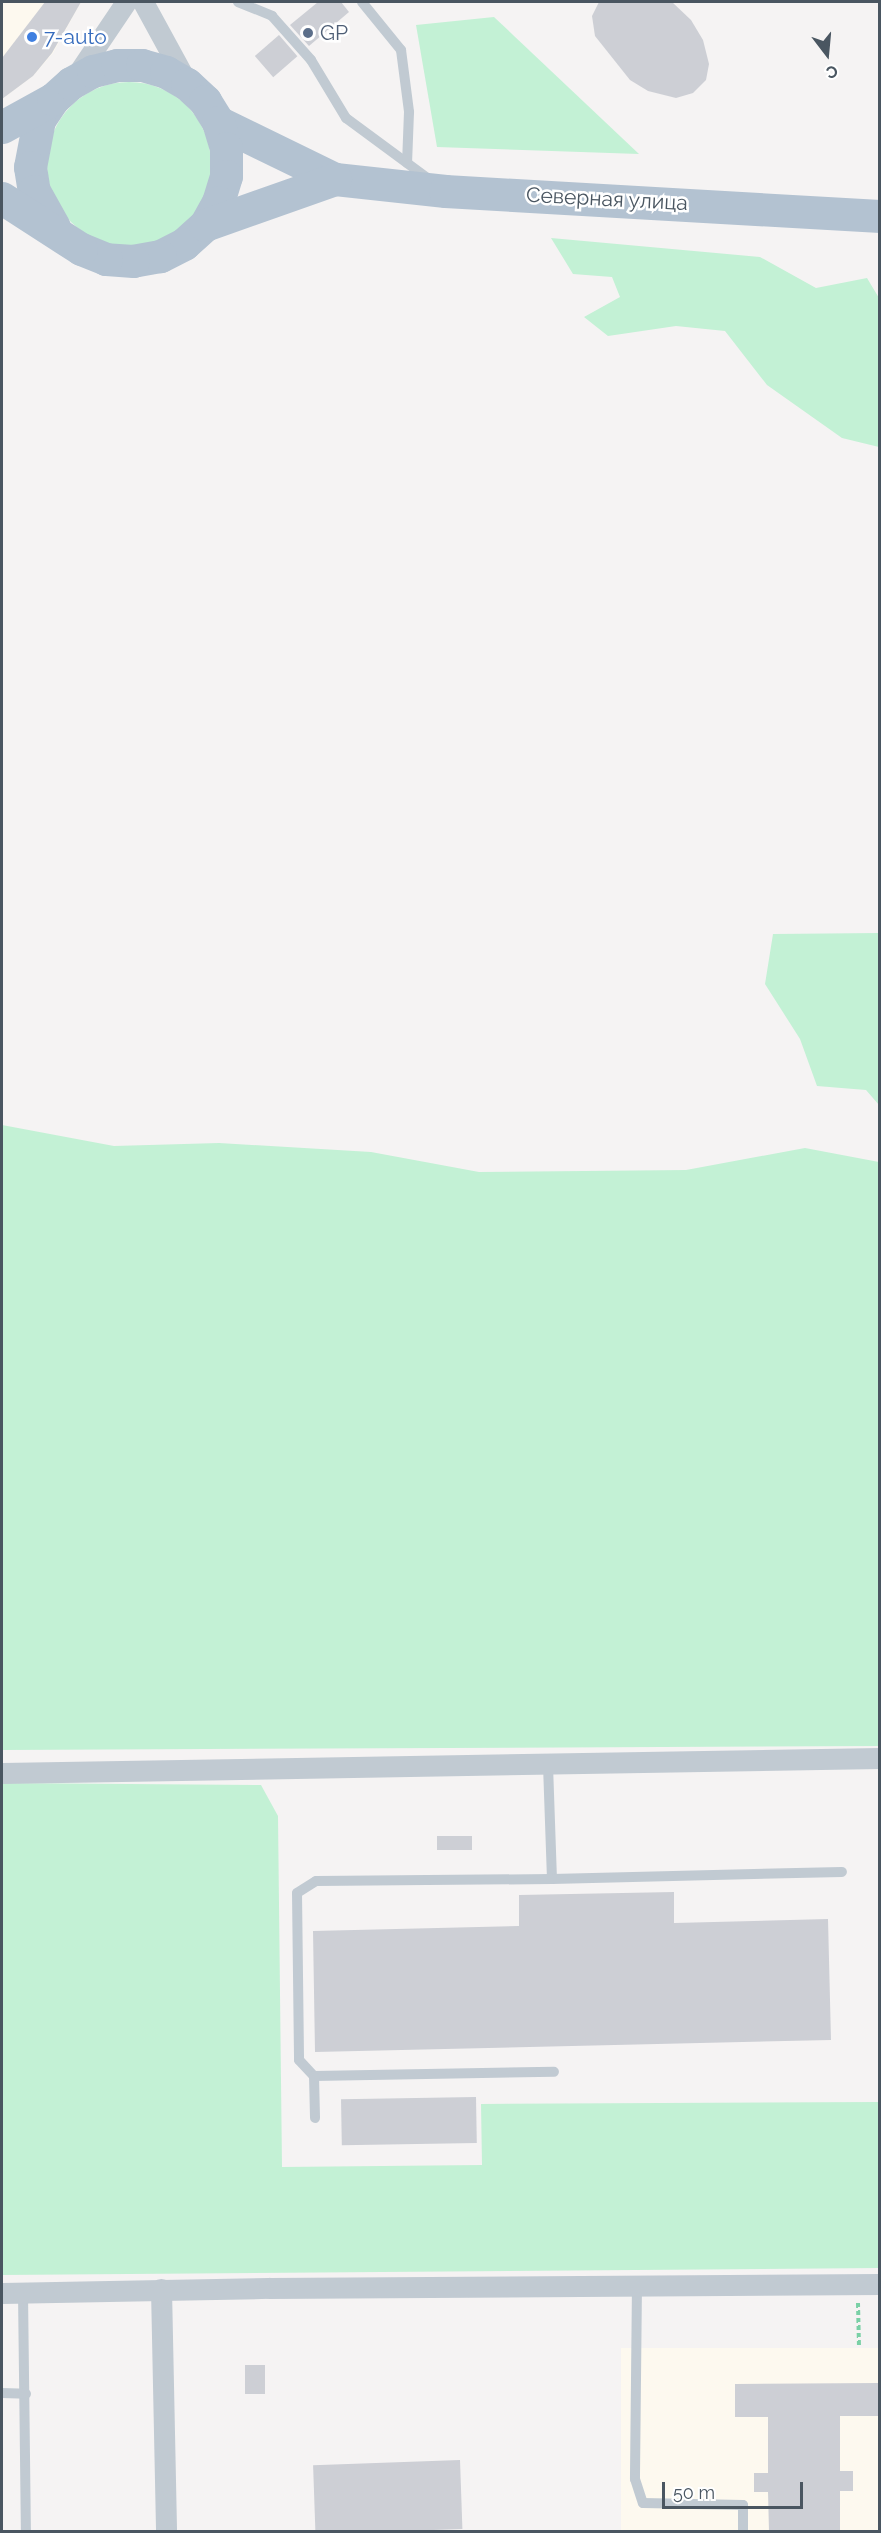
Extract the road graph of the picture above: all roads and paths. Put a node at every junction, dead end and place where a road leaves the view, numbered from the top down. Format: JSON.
{"nodes":[{"id":1,"x":126,"y":2,"type":"edge"},
{"id":2,"x":143,"y":2,"type":"edge"},
{"id":3,"x":238,"y":2,"type":"edge"},
{"id":4,"x":362,"y":2,"type":"edge"},
{"id":5,"x":187,"y":84,"type":"junction"},
{"id":6,"x":62,"y":91,"type":"junction"},
{"id":7,"x":218,"y":122,"type":"junction"},
{"id":8,"x":2,"y":127,"type":"edge"},
{"id":9,"x":407,"y":163,"type":"junction"},
{"id":10,"x":335,"y":179,"type":"junction"},
{"id":11,"x":445,"y":190,"type":"junction"},
{"id":12,"x":2,"y":198,"type":"edge"},
{"id":13,"x":874,"y":220,"type":"edge"},
{"id":14,"x":204,"y":225,"type":"junction"},
{"id":15,"x":59,"y":233,"type":"junction"},
{"id":16,"x":879,"y":1758,"type":"edge"},
{"id":17,"x":548,"y":1765,"type":"junction"},
{"id":18,"x":2,"y":1773,"type":"edge"},
{"id":19,"x":842,"y":1872,"type":"dead end"},
{"id":20,"x":552,"y":1879,"type":"junction"},
{"id":21,"x":554,"y":2072,"type":"dead end"},
{"id":22,"x":314,"y":2076,"type":"junction"},
{"id":23,"x":315,"y":2118,"type":"dead end"},
{"id":24,"x":637,"y":2284,"type":"junction"},
{"id":25,"x":858,"y":2284,"type":"junction"},
{"id":26,"x":879,"y":2284,"type":"edge"},
{"id":27,"x":161,"y":2289,"type":"junction"},
{"id":28,"x":2,"y":2293,"type":"edge"},
{"id":29,"x":23,"y":2294,"type":"junction"},
{"id":30,"x":859,"y":2348,"type":"dead end"},
{"id":31,"x":2,"y":2393,"type":"edge"},
{"id":32,"x":26,"y":2394,"type":"junction"},
{"id":33,"x":26,"y":2532,"type":"edge"},
{"id":34,"x":166,"y":2532,"type":"edge"},
{"id":35,"x":743,"y":2532,"type":"edge"}],
"edges":[{"from":1,"to":6,"type":"street"},
{"from":2,"to":5,"type":"street"},
{"from":3,"to":9,"type":"lane"},
{"from":4,"to":9,"type":"lane"},
{"from":5,"to":6,"type":"main road"},
{"from":5,"to":7,"type":"main road"},
{"from":6,"to":8,"type":"main road"},
{"from":6,"to":15,"type":"main road"},
{"from":7,"to":10,"type":"main road"},
{"from":7,"to":14,"type":"main road"},
{"from":9,"to":11,"type":"lane"},
{"from":10,"to":11,"type":"main road","name":"Северная улица"},
{"from":10,"to":14,"type":"main road"},
{"from":11,"to":13,"type":"main road","name":"Северная улица"},
{"from":12,"to":15,"type":"main road"},
{"from":14,"to":15,"type":"main road"},
{"from":16,"to":17,"type":"street"},
{"from":17,"to":18,"type":"street"},
{"from":17,"to":20,"type":"lane"},
{"from":19,"to":20,"type":"lane"},
{"from":20,"to":22,"type":"lane"},
{"from":21,"to":22,"type":"lane"},
{"from":22,"to":23,"type":"lane"},
{"from":24,"to":25,"type":"street"},
{"from":24,"to":27,"type":"street"},
{"from":24,"to":35,"type":"lane"},
{"from":25,"to":26,"type":"street"},
{"from":25,"to":30,"type":"path"},
{"from":27,"to":29,"type":"street"},
{"from":27,"to":34,"type":"street"},
{"from":28,"to":29,"type":"street"},
{"from":29,"to":32,"type":"lane"},
{"from":31,"to":32,"type":"lane"},
{"from":32,"to":33,"type":"lane"}]}
